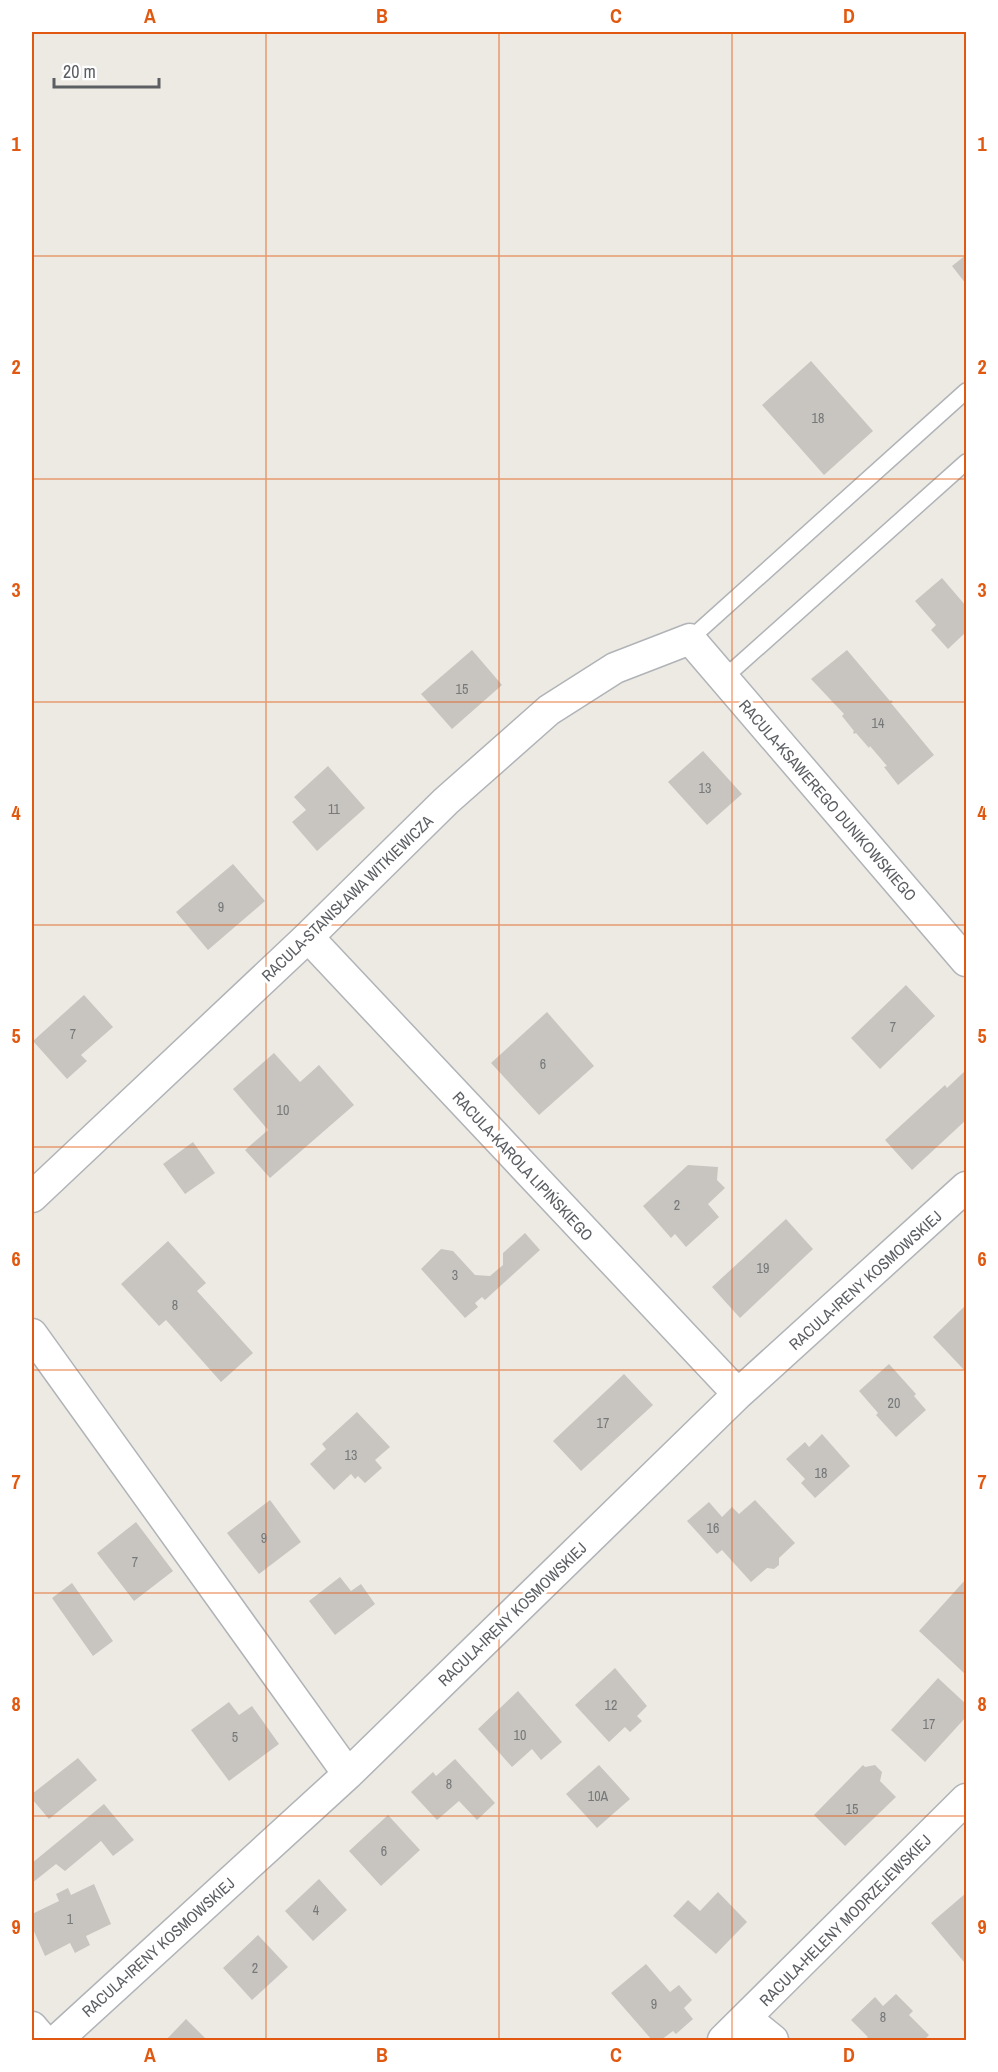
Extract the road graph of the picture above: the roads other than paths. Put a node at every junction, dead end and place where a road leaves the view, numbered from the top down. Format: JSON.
{"nodes":[{"id":1,"x":966,"y":391,"type":"edge"},
{"id":2,"x":966,"y":462,"type":"edge"},
{"id":3,"x":690,"y":639,"type":"junction"},
{"id":4,"x":724,"y":678,"type":"junction"},
{"id":5,"x":308,"y":937,"type":"junction"},
{"id":6,"x":966,"y":961,"type":"edge"},
{"id":7,"x":966,"y":1187,"type":"edge"},
{"id":8,"x":32,"y":1197,"type":"edge"},
{"id":9,"x":32,"y":1334,"type":"edge"},
{"id":10,"x":738,"y":1394,"type":"junction"},
{"id":11,"x":348,"y":1774,"type":"junction"},
{"id":12,"x":966,"y":1799,"type":"edge"},
{"id":13,"x":746,"y":2018,"type":"junction"},
{"id":14,"x":32,"y":2027,"type":"edge"},
{"id":15,"x":44,"y":2040,"type":"edge"},
{"id":16,"x":57,"y":2040,"type":"edge"},
{"id":17,"x":723,"y":2040,"type":"edge"},
{"id":18,"x":773,"y":2040,"type":"edge"}],
"edges":[{"from":1,"to":3,"type":"lane"},
{"from":2,"to":4,"type":"lane"},
{"from":3,"to":4,"type":"street","name":"RACULA-KSAWEREGO DUNIKOWSKIEGO"},
{"from":3,"to":5,"type":"street","name":"RACULA-STANISŁAWA WITKIEWICZA"},
{"from":4,"to":6,"type":"street","name":"RACULA-KSAWEREGO DUNIKOWSKIEGO"},
{"from":5,"to":8,"type":"street","name":"RACULA-STANISŁAWA WITKIEWICZA"},
{"from":5,"to":10,"type":"street","name":"RACULA-KAROLA LIPIŃSKIEGO"},
{"from":7,"to":10,"type":"street","name":"RACULA-IRENY KOSMOWSKIEJ"},
{"from":9,"to":11,"type":"street"},
{"from":10,"to":11,"type":"street","name":"RACULA-IRENY KOSMOWSKIEJ"},
{"from":11,"to":16,"type":"street","name":"RACULA-IRENY KOSMOWSKIEJ"},
{"from":12,"to":13,"type":"street","name":"RACULA-HELENY MODRZEJEWSKIEJ"},
{"from":13,"to":17,"type":"street","name":"RACULA-HELENY MODRZEJEWSKIEJ"},
{"from":13,"to":18,"type":"street"},
{"from":14,"to":15,"type":"street"}]}
